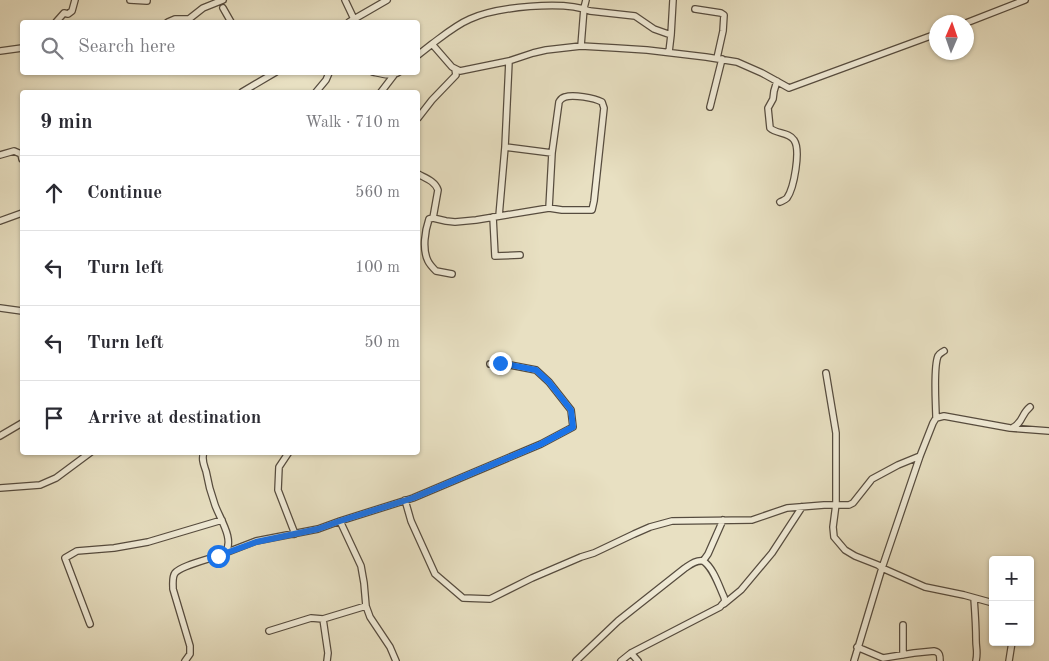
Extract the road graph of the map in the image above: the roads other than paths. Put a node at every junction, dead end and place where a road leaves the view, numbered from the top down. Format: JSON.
{"nodes":[{"id":1,"x":75,"y":0,"type":"edge"},
{"id":2,"x":130,"y":0,"type":"edge"},
{"id":3,"x":223,"y":0,"type":"edge"},
{"id":4,"x":345,"y":0,"type":"edge"},
{"id":5,"x":387,"y":0,"type":"edge"},
{"id":6,"x":507,"y":0,"type":"edge"},
{"id":7,"x":586,"y":0,"type":"edge"},
{"id":8,"x":672,"y":0,"type":"edge"},
{"id":9,"x":1025,"y":0,"type":"edge"},
{"id":10,"x":147,"y":1,"type":"dead end"},
{"id":11,"x":540,"y":2,"type":"edge"},
{"id":12,"x":223,"y":8,"type":"dead end"},
{"id":13,"x":509,"y":8,"type":"junction"},
{"id":14,"x":584,"y":8,"type":"junction"},
{"id":15,"x":694,"y":9,"type":"dead end"},
{"id":16,"x":58,"y":20,"type":"edge"},
{"id":17,"x":172,"y":20,"type":"edge"},
{"id":18,"x":230,"y":20,"type":"edge"},
{"id":19,"x":352,"y":20,"type":"edge"},
{"id":20,"x":354,"y":20,"type":"edge"},
{"id":21,"x":974,"y":20,"type":"edge"},
{"id":22,"x":671,"y":35,"type":"junction"},
{"id":23,"x":929,"y":37,"type":"edge"},
{"id":24,"x":432,"y":44,"type":"junction"},
{"id":25,"x":581,"y":46,"type":"junction"},
{"id":26,"x":20,"y":48,"type":"edge"},
{"id":27,"x":0,"y":51,"type":"edge"},
{"id":28,"x":669,"y":52,"type":"junction"},
{"id":29,"x":420,"y":53,"type":"edge"},
{"id":30,"x":720,"y":59,"type":"junction"},
{"id":31,"x":509,"y":61,"type":"junction"},
{"id":32,"x":455,"y":69,"type":"junction"},
{"id":33,"x":265,"y":75,"type":"edge"},
{"id":34,"x":327,"y":75,"type":"edge"},
{"id":35,"x":396,"y":75,"type":"edge"},
{"id":36,"x":777,"y":81,"type":"junction"},
{"id":37,"x":245,"y":90,"type":"edge"},
{"id":38,"x":318,"y":90,"type":"edge"},
{"id":39,"x":383,"y":90,"type":"edge"},
{"id":40,"x":710,"y":107,"type":"dead end"},
{"id":41,"x":420,"y":115,"type":"edge"},
{"id":42,"x":505,"y":147,"type":"junction"},
{"id":43,"x":552,"y":153,"type":"junction"},
{"id":44,"x":20,"y":154,"type":"edge"},
{"id":45,"x":0,"y":156,"type":"edge"},
{"id":46,"x":420,"y":175,"type":"edge"},
{"id":47,"x":780,"y":202,"type":"dead end"},
{"id":48,"x":549,"y":208,"type":"junction"},
{"id":49,"x":20,"y":214,"type":"edge"},
{"id":50,"x":496,"y":217,"type":"junction"},
{"id":51,"x":433,"y":218,"type":"junction"},
{"id":52,"x":0,"y":221,"type":"edge"},
{"id":53,"x":520,"y":255,"type":"dead end"},
{"id":54,"x":452,"y":274,"type":"dead end"},
{"id":55,"x":0,"y":308,"type":"edge"},
{"id":56,"x":20,"y":311,"type":"edge"},
{"id":57,"x":944,"y":351,"type":"dead end"},
{"id":58,"x":490,"y":364,"type":"dead end"},
{"id":59,"x":826,"y":373,"type":"dead end"},
{"id":60,"x":1030,"y":407,"type":"dead end"},
{"id":61,"x":936,"y":418,"type":"junction"},
{"id":62,"x":20,"y":425,"type":"edge"},
{"id":63,"x":1010,"y":428,"type":"junction"},
{"id":64,"x":1049,"y":431,"type":"edge"},
{"id":65,"x":0,"y":436,"type":"edge"},
{"id":66,"x":87,"y":455,"type":"edge"},
{"id":67,"x":203,"y":455,"type":"edge"},
{"id":68,"x":287,"y":455,"type":"edge"},
{"id":69,"x":920,"y":456,"type":"junction"},
{"id":70,"x":0,"y":488,"type":"edge"},
{"id":71,"x":405,"y":500,"type":"junction"},
{"id":72,"x":836,"y":504,"type":"junction"},
{"id":73,"x":802,"y":507,"type":"junction"},
{"id":74,"x":222,"y":520,"type":"junction"},
{"id":75,"x":723,"y":520,"type":"junction"},
{"id":76,"x":340,"y":521,"type":"junction"},
{"id":77,"x":295,"y":534,"type":"junction"},
{"id":78,"x":225,"y":553,"type":"junction"},
{"id":79,"x":703,"y":561,"type":"junction"},
{"id":80,"x":882,"y":568,"type":"junction"},
{"id":81,"x":974,"y":598,"type":"junction"},
{"id":82,"x":989,"y":602,"type":"edge"},
{"id":83,"x":724,"y":604,"type":"junction"},
{"id":84,"x":366,"y":606,"type":"junction"},
{"id":85,"x":323,"y":620,"type":"junction"},
{"id":86,"x":90,"y":624,"type":"dead end"},
{"id":87,"x":903,"y":625,"type":"dead end"},
{"id":88,"x":268,"y":631,"type":"dead end"},
{"id":89,"x":1011,"y":646,"type":"edge"},
{"id":90,"x":857,"y":647,"type":"junction"},
{"id":91,"x":631,"y":653,"type":"junction"},
{"id":92,"x":903,"y":655,"type":"junction"},
{"id":93,"x":185,"y":661,"type":"edge"},
{"id":94,"x":327,"y":661,"type":"edge"},
{"id":95,"x":396,"y":661,"type":"edge"},
{"id":96,"x":576,"y":661,"type":"edge"},
{"id":97,"x":621,"y":661,"type":"edge"},
{"id":98,"x":638,"y":661,"type":"edge"},
{"id":99,"x":854,"y":661,"type":"edge"},
{"id":100,"x":940,"y":661,"type":"edge"},
{"id":101,"x":976,"y":661,"type":"edge"},
{"id":102,"x":1009,"y":661,"type":"edge"}],
"edges":[{"from":1,"to":16,"type":"street"},
{"from":2,"to":10,"type":"street"},
{"from":3,"to":17,"type":"street"},
{"from":4,"to":19,"type":"street"},
{"from":5,"to":20,"type":"street"},
{"from":6,"to":13,"type":"street"},
{"from":7,"to":14,"type":"street"},
{"from":8,"to":22,"type":"street"},
{"from":9,"to":21,"type":"street"},
{"from":11,"to":13,"type":"street"},
{"from":11,"to":14,"type":"street"},
{"from":12,"to":18,"type":"street"},
{"from":13,"to":24,"type":"street"},
{"from":14,"to":22,"type":"street"},
{"from":14,"to":25,"type":"street"},
{"from":15,"to":30,"type":"street"},
{"from":22,"to":28,"type":"street"},
{"from":23,"to":36,"type":"street"},
{"from":24,"to":29,"type":"street"},
{"from":24,"to":32,"type":"street"},
{"from":25,"to":28,"type":"street"},
{"from":25,"to":31,"type":"street"},
{"from":26,"to":27,"type":"street"},
{"from":28,"to":30,"type":"street"},
{"from":30,"to":36,"type":"street"},
{"from":30,"to":40,"type":"street"},
{"from":31,"to":32,"type":"street"},
{"from":31,"to":42,"type":"street"},
{"from":32,"to":41,"type":"street"},
{"from":33,"to":37,"type":"street"},
{"from":34,"to":38,"type":"street"},
{"from":35,"to":39,"type":"street"},
{"from":36,"to":47,"type":"street"},
{"from":42,"to":43,"type":"street"},
{"from":42,"to":50,"type":"street"},
{"from":43,"to":48,"type":"street"},
{"from":43,"to":48,"type":"street"},
{"from":44,"to":45,"type":"street"},
{"from":46,"to":51,"type":"street"},
{"from":48,"to":50,"type":"street"},
{"from":49,"to":52,"type":"street"},
{"from":50,"to":51,"type":"street"},
{"from":50,"to":53,"type":"street"},
{"from":51,"to":54,"type":"street"},
{"from":55,"to":56,"type":"street"},
{"from":57,"to":61,"type":"street"},
{"from":58,"to":71,"type":"street"},
{"from":59,"to":72,"type":"street"},
{"from":60,"to":63,"type":"street"},
{"from":61,"to":63,"type":"street"},
{"from":61,"to":69,"type":"street"},
{"from":62,"to":65,"type":"street"},
{"from":63,"to":64,"type":"street"},
{"from":66,"to":70,"type":"street"},
{"from":67,"to":74,"type":"street"},
{"from":68,"to":77,"type":"street"},
{"from":69,"to":72,"type":"street"},
{"from":69,"to":80,"type":"street"},
{"from":71,"to":75,"type":"street"},
{"from":71,"to":76,"type":"street"},
{"from":72,"to":73,"type":"street"},
{"from":72,"to":80,"type":"street"},
{"from":73,"to":75,"type":"street"},
{"from":73,"to":83,"type":"street"},
{"from":74,"to":78,"type":"street"},
{"from":74,"to":86,"type":"street"},
{"from":75,"to":79,"type":"street"},
{"from":76,"to":77,"type":"street"},
{"from":76,"to":84,"type":"street"},
{"from":77,"to":78,"type":"street"},
{"from":78,"to":93,"type":"street"},
{"from":79,"to":83,"type":"street"},
{"from":79,"to":96,"type":"street"},
{"from":80,"to":81,"type":"street"},
{"from":80,"to":90,"type":"street"},
{"from":81,"to":82,"type":"street"},
{"from":81,"to":101,"type":"street"},
{"from":83,"to":91,"type":"street"},
{"from":84,"to":85,"type":"street"},
{"from":84,"to":95,"type":"street"},
{"from":85,"to":88,"type":"street"},
{"from":85,"to":94,"type":"street"},
{"from":87,"to":92,"type":"street"},
{"from":89,"to":102,"type":"street"},
{"from":90,"to":92,"type":"street"},
{"from":90,"to":99,"type":"street"},
{"from":91,"to":97,"type":"street"},
{"from":91,"to":98,"type":"street"},
{"from":92,"to":100,"type":"street"}]}
